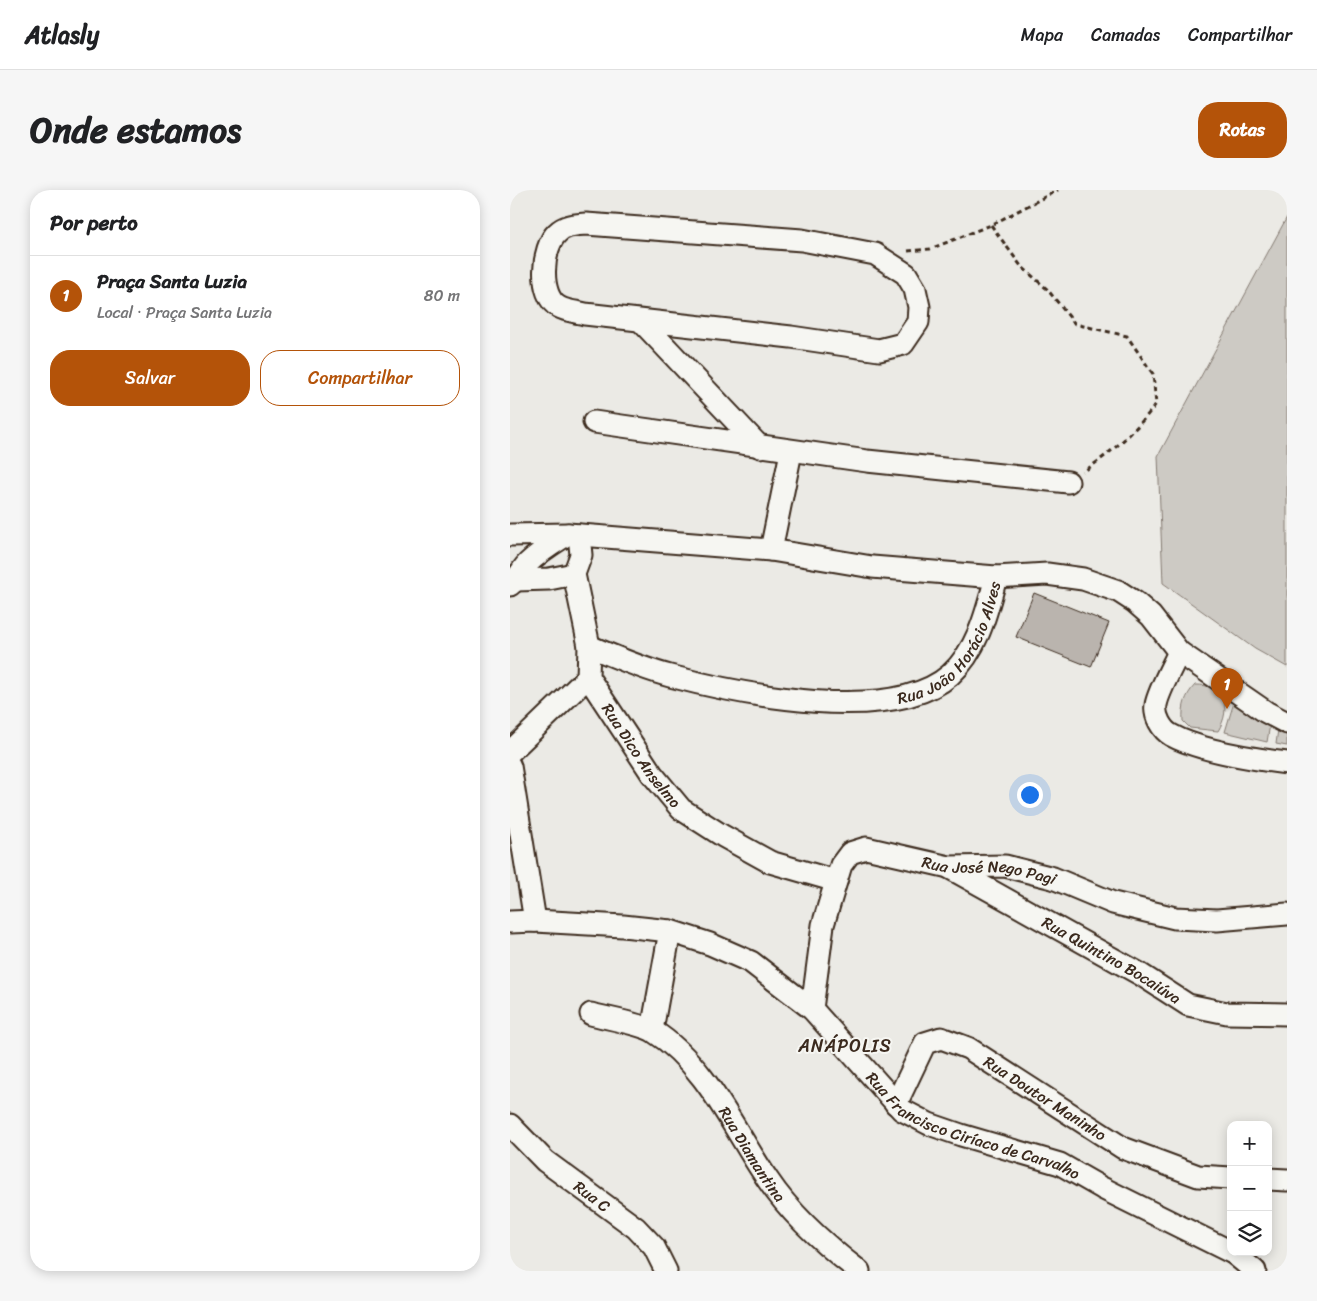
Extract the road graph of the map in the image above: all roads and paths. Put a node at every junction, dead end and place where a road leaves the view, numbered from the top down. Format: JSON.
{"nodes":[{"id":1,"x":1058,"y":190,"type":"edge"},
{"id":2,"x":991,"y":226,"type":"junction"},
{"id":3,"x":875,"y":254,"type":"junction"},
{"id":4,"x":642,"y":322,"type":"junction"},
{"id":5,"x":594,"y":422,"type":"dead end"},
{"id":6,"x":760,"y":447,"type":"junction"},
{"id":7,"x":791,"y":452,"type":"junction"},
{"id":8,"x":1068,"y":482,"type":"joint"},
{"id":9,"x":573,"y":534,"type":"junction"},
{"id":10,"x":510,"y":535,"type":"edge"},
{"id":11,"x":770,"y":550,"type":"junction"},
{"id":12,"x":574,"y":574,"type":"junction"},
{"id":13,"x":996,"y":577,"type":"junction"},
{"id":14,"x":513,"y":583,"type":"edge"},
{"id":15,"x":589,"y":646,"type":"junction"},
{"id":16,"x":1179,"y":652,"type":"junction"},
{"id":17,"x":588,"y":677,"type":"junction"},
{"id":18,"x":1287,"y":722,"type":"edge"},
{"id":19,"x":510,"y":752,"type":"edge"},
{"id":20,"x":1287,"y":763,"type":"edge"},
{"id":21,"x":510,"y":766,"type":"edge"},
{"id":22,"x":949,"y":867,"type":"junction"},
{"id":23,"x":836,"y":881,"type":"junction"},
{"id":24,"x":1287,"y":914,"type":"edge"},
{"id":25,"x":536,"y":921,"type":"junction"},
{"id":26,"x":510,"y":922,"type":"edge"},
{"id":27,"x":670,"y":932,"type":"junction"},
{"id":28,"x":812,"y":1009,"type":"junction"},
{"id":29,"x":591,"y":1014,"type":"dead end"},
{"id":30,"x":1287,"y":1014,"type":"edge"},
{"id":31,"x":652,"y":1030,"type":"junction"},
{"id":32,"x":896,"y":1104,"type":"junction"},
{"id":33,"x":510,"y":1125,"type":"edge"},
{"id":34,"x":1227,"y":1178,"type":"edge"},
{"id":35,"x":1272,"y":1179,"type":"edge"},
{"id":36,"x":1287,"y":1180,"type":"edge"},
{"id":37,"x":1227,"y":1250,"type":"edge"},
{"id":38,"x":1236,"y":1256,"type":"edge"},
{"id":39,"x":666,"y":1271,"type":"edge"},
{"id":40,"x":859,"y":1271,"type":"edge"},
{"id":41,"x":1255,"y":1271,"type":"edge"}],
"edges":[{"from":1,"to":2,"type":"path"},
{"from":2,"to":3,"type":"path"},
{"from":2,"to":8,"type":"path"},
{"from":3,"to":4,"type":"street"},
{"from":3,"to":4,"type":"street"},
{"from":4,"to":6,"type":"street"},
{"from":5,"to":6,"type":"street"},
{"from":6,"to":7,"type":"street"},
{"from":7,"to":8,"type":"street"},
{"from":7,"to":11,"type":"street"},
{"from":9,"to":10,"type":"street","name":"Rua João Horácio Alves"},
{"from":9,"to":11,"type":"street","name":"Rua João Horácio Alves"},
{"from":9,"to":12,"type":"street"},
{"from":9,"to":14,"type":"street"},
{"from":11,"to":13,"type":"street","name":"Rua João Horácio Alves"},
{"from":12,"to":14,"type":"street"},
{"from":12,"to":15,"type":"street"},
{"from":13,"to":15,"type":"street","name":"Rua João Horácio Alves"},
{"from":13,"to":16,"type":"street"},
{"from":15,"to":17,"type":"street"},
{"from":16,"to":18,"type":"street"},
{"from":16,"to":20,"type":"street"},
{"from":17,"to":19,"type":"street"},
{"from":17,"to":23,"type":"street","name":"Rua Dico Anselmo"},
{"from":21,"to":25,"type":"street"},
{"from":22,"to":23,"type":"street","name":"Rua José Nego Pagi"},
{"from":22,"to":24,"type":"street","name":"Rua José Nego Pagi"},
{"from":22,"to":30,"type":"street","name":"Rua Quintino Bocaiúva"},
{"from":23,"to":28,"type":"street","name":"Rua José Nego Pagi"},
{"from":25,"to":26,"type":"street","name":"Rua Francisco Ciríaco de Carvalho"},
{"from":25,"to":27,"type":"street","name":"Rua Francisco Ciríaco de Carvalho"},
{"from":27,"to":28,"type":"street","name":"Rua Francisco Ciríaco de Carvalho"},
{"from":27,"to":31,"type":"street"},
{"from":28,"to":32,"type":"street","name":"Rua Francisco Ciríaco de Carvalho"},
{"from":29,"to":31,"type":"street","name":"Rua Diamantina"},
{"from":31,"to":40,"type":"street","name":"Rua Diamantina"},
{"from":32,"to":34,"type":"street","name":"Rua Doutor Maninho"},
{"from":32,"to":37,"type":"street","name":"Rua Francisco Ciríaco de Carvalho"},
{"from":33,"to":39,"type":"street","name":"Rua C"},
{"from":35,"to":36,"type":"street"},
{"from":38,"to":41,"type":"street","name":"Rua Francisco Ciríaco de Carvalho"}]}
